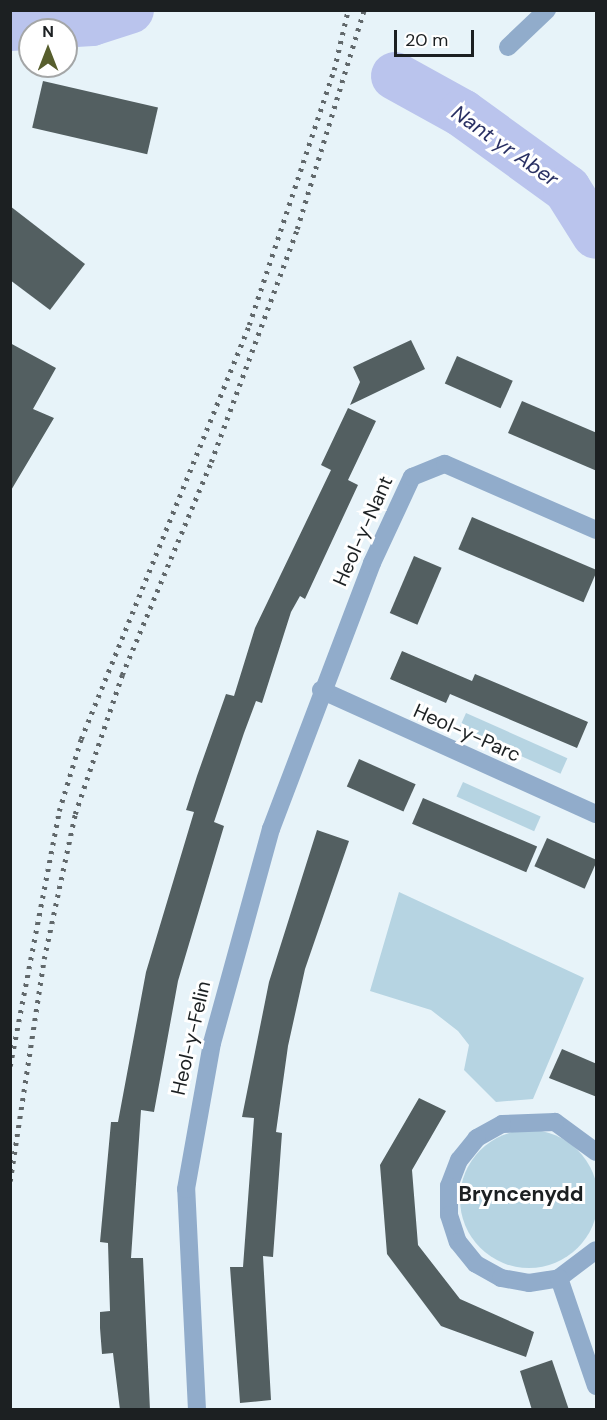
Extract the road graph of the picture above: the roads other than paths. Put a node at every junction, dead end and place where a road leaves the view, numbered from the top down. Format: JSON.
{"nodes":[{"id":1,"x":547,"y":10,"type":"edge"},
{"id":2,"x":508,"y":47,"type":"dead end"},
{"id":3,"x":597,"y":530,"type":"edge"},
{"id":4,"x":321,"y":690,"type":"junction"},
{"id":5,"x":597,"y":814,"type":"edge"},
{"id":6,"x":597,"y":1152,"type":"edge"},
{"id":7,"x":597,"y":1250,"type":"edge"},
{"id":8,"x":559,"y":1278,"type":"junction"},
{"id":9,"x":597,"y":1386,"type":"edge"},
{"id":10,"x":197,"y":1410,"type":"edge"}],
"edges":[{"from":1,"to":2,"type":"street"},
{"from":3,"to":4,"type":"street","name":"Heol-y-Nant"},
{"from":4,"to":5,"type":"street","name":"Heol-y-Parc"},
{"from":4,"to":10,"type":"street","name":"Heol-y-Felin"},
{"from":6,"to":8,"type":"street"},
{"from":7,"to":8,"type":"street"},
{"from":8,"to":9,"type":"street"}]}
